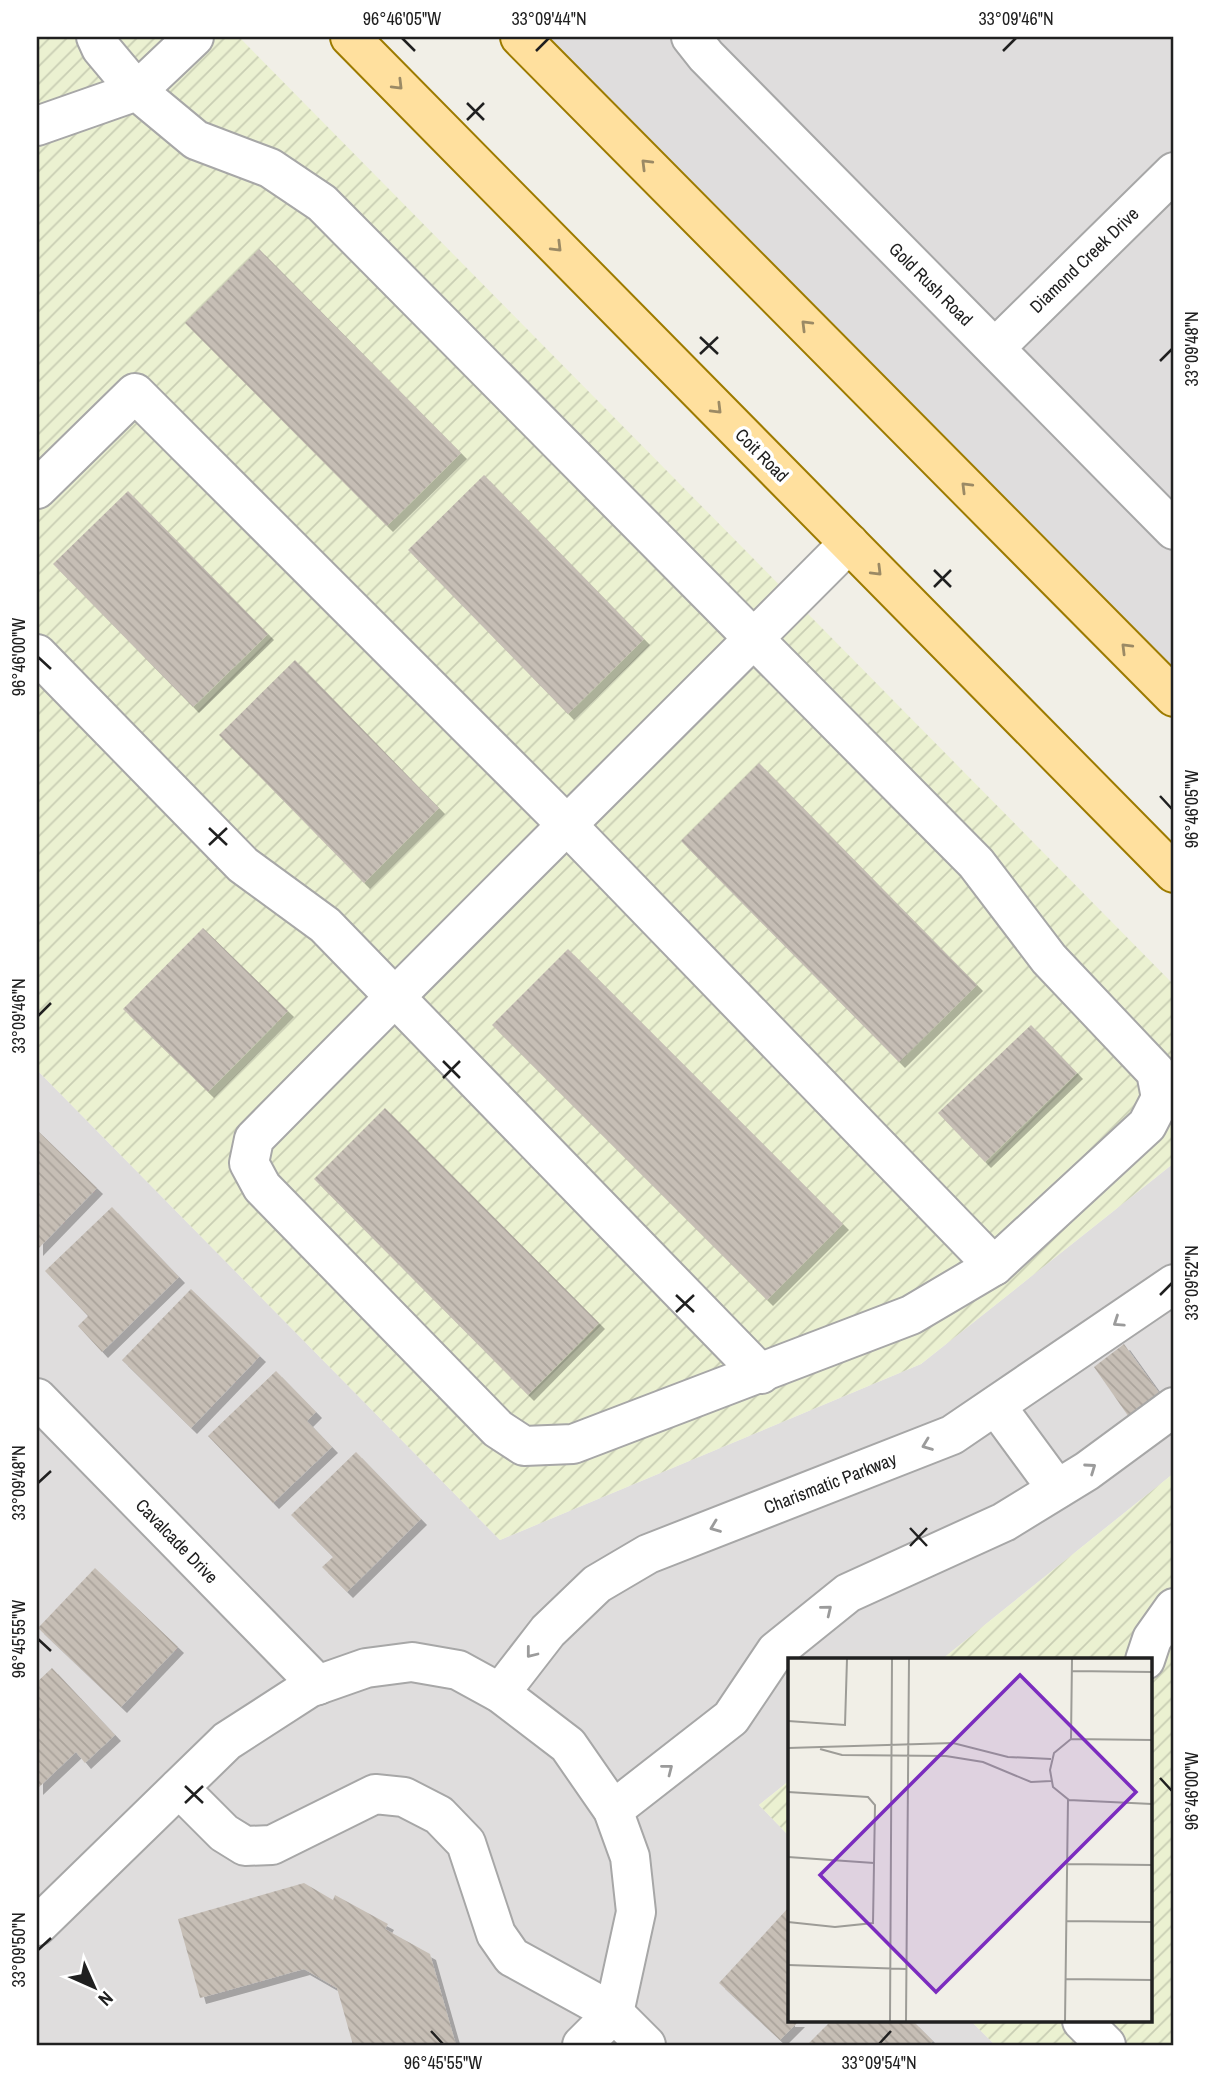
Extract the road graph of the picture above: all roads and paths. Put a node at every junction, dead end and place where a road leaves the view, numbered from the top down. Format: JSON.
{"nodes":[{"id":1,"x":96,"y":37,"type":"edge"},
{"id":2,"x":194,"y":37,"type":"edge"},
{"id":3,"x":350,"y":37,"type":"edge"},
{"id":4,"x":520,"y":37,"type":"edge"},
{"id":5,"x":691,"y":37,"type":"edge"},
{"id":6,"x":137,"y":91,"type":"junction"},
{"id":7,"x":37,"y":126,"type":"edge"},
{"id":8,"x":1174,"y":172,"type":"edge"},
{"id":9,"x":995,"y":348,"type":"junction"},
{"id":10,"x":37,"y":489,"type":"edge"},
{"id":11,"x":1174,"y":530,"type":"edge"},
{"id":12,"x":849,"y":544,"type":"junction"},
{"id":13,"x":752,"y":640,"type":"junction"},
{"id":14,"x":37,"y":654,"type":"edge"},
{"id":15,"x":1174,"y":697,"type":"edge"},
{"id":16,"x":567,"y":825,"type":"junction"},
{"id":17,"x":1174,"y":873,"type":"edge"},
{"id":18,"x":394,"y":997,"type":"junction"},
{"id":19,"x":993,"y":1266,"type":"junction"},
{"id":20,"x":1174,"y":1284,"type":"edge"},
{"id":21,"x":761,"y":1374,"type":"junction"},
{"id":22,"x":37,"y":1398,"type":"edge"},
{"id":23,"x":996,"y":1406,"type":"junction"},
{"id":24,"x":1174,"y":1408,"type":"edge"},
{"id":25,"x":1057,"y":1489,"type":"junction"},
{"id":26,"x":1174,"y":1608,"type":"edge"},
{"id":27,"x":1146,"y":1658,"type":"edge"},
{"id":28,"x":318,"y":1685,"type":"junction"},
{"id":29,"x":500,"y":1692,"type":"junction"},
{"id":30,"x":179,"y":1788,"type":"junction"},
{"id":31,"x":613,"y":1810,"type":"junction"},
{"id":32,"x":37,"y":1926,"type":"edge"},
{"id":33,"x":614,"y":2013,"type":"junction"},
{"id":34,"x":1083,"y":2022,"type":"edge"},
{"id":35,"x":582,"y":2045,"type":"edge"},
{"id":36,"x":646,"y":2045,"type":"edge"},
{"id":37,"x":1106,"y":2045,"type":"edge"}],
"edges":[{"from":1,"to":6,"type":"street"},
{"from":2,"to":6,"type":"street"},
{"from":3,"to":12,"type":"main road","name":"Coit Road","one_way":true},
{"from":15,"to":4,"type":"main road","one_way":true},
{"from":5,"to":9,"type":"street","name":"Gold Rush Road"},
{"from":6,"to":7,"type":"street"},
{"from":6,"to":13,"type":"street"},
{"from":8,"to":9,"type":"street","name":"Diamond Creek Drive"},
{"from":9,"to":11,"type":"street","name":"Gold Rush Road"},
{"from":10,"to":16,"type":"street"},
{"from":12,"to":13,"type":"street"},
{"from":12,"to":17,"type":"main road","name":"Coit Road","one_way":true},
{"from":13,"to":16,"type":"street"},
{"from":13,"to":19,"type":"street"},
{"from":14,"to":18,"type":"street"},
{"from":16,"to":18,"type":"street"},
{"from":16,"to":19,"type":"street"},
{"from":18,"to":21,"type":"street"},
{"from":18,"to":21,"type":"street"},
{"from":19,"to":21,"type":"street"},
{"from":20,"to":23,"type":"street","name":"Charismatic Parkway","one_way":true},
{"from":22,"to":28,"type":"street","name":"Cavalcade Drive"},
{"from":23,"to":25,"type":"street"},
{"from":23,"to":29,"type":"street","name":"Charismatic Parkway","one_way":true},
{"from":25,"to":24,"type":"street","one_way":true},
{"from":31,"to":25,"type":"street","one_way":true},
{"from":26,"to":27,"type":"street"},
{"from":28,"to":29,"type":"street"},
{"from":28,"to":30,"type":"street"},
{"from":29,"to":31,"type":"street"},
{"from":30,"to":32,"type":"street"},
{"from":30,"to":33,"type":"street"},
{"from":31,"to":33,"type":"street"},
{"from":33,"to":35,"type":"street"},
{"from":33,"to":36,"type":"street"},
{"from":34,"to":37,"type":"street"}]}
